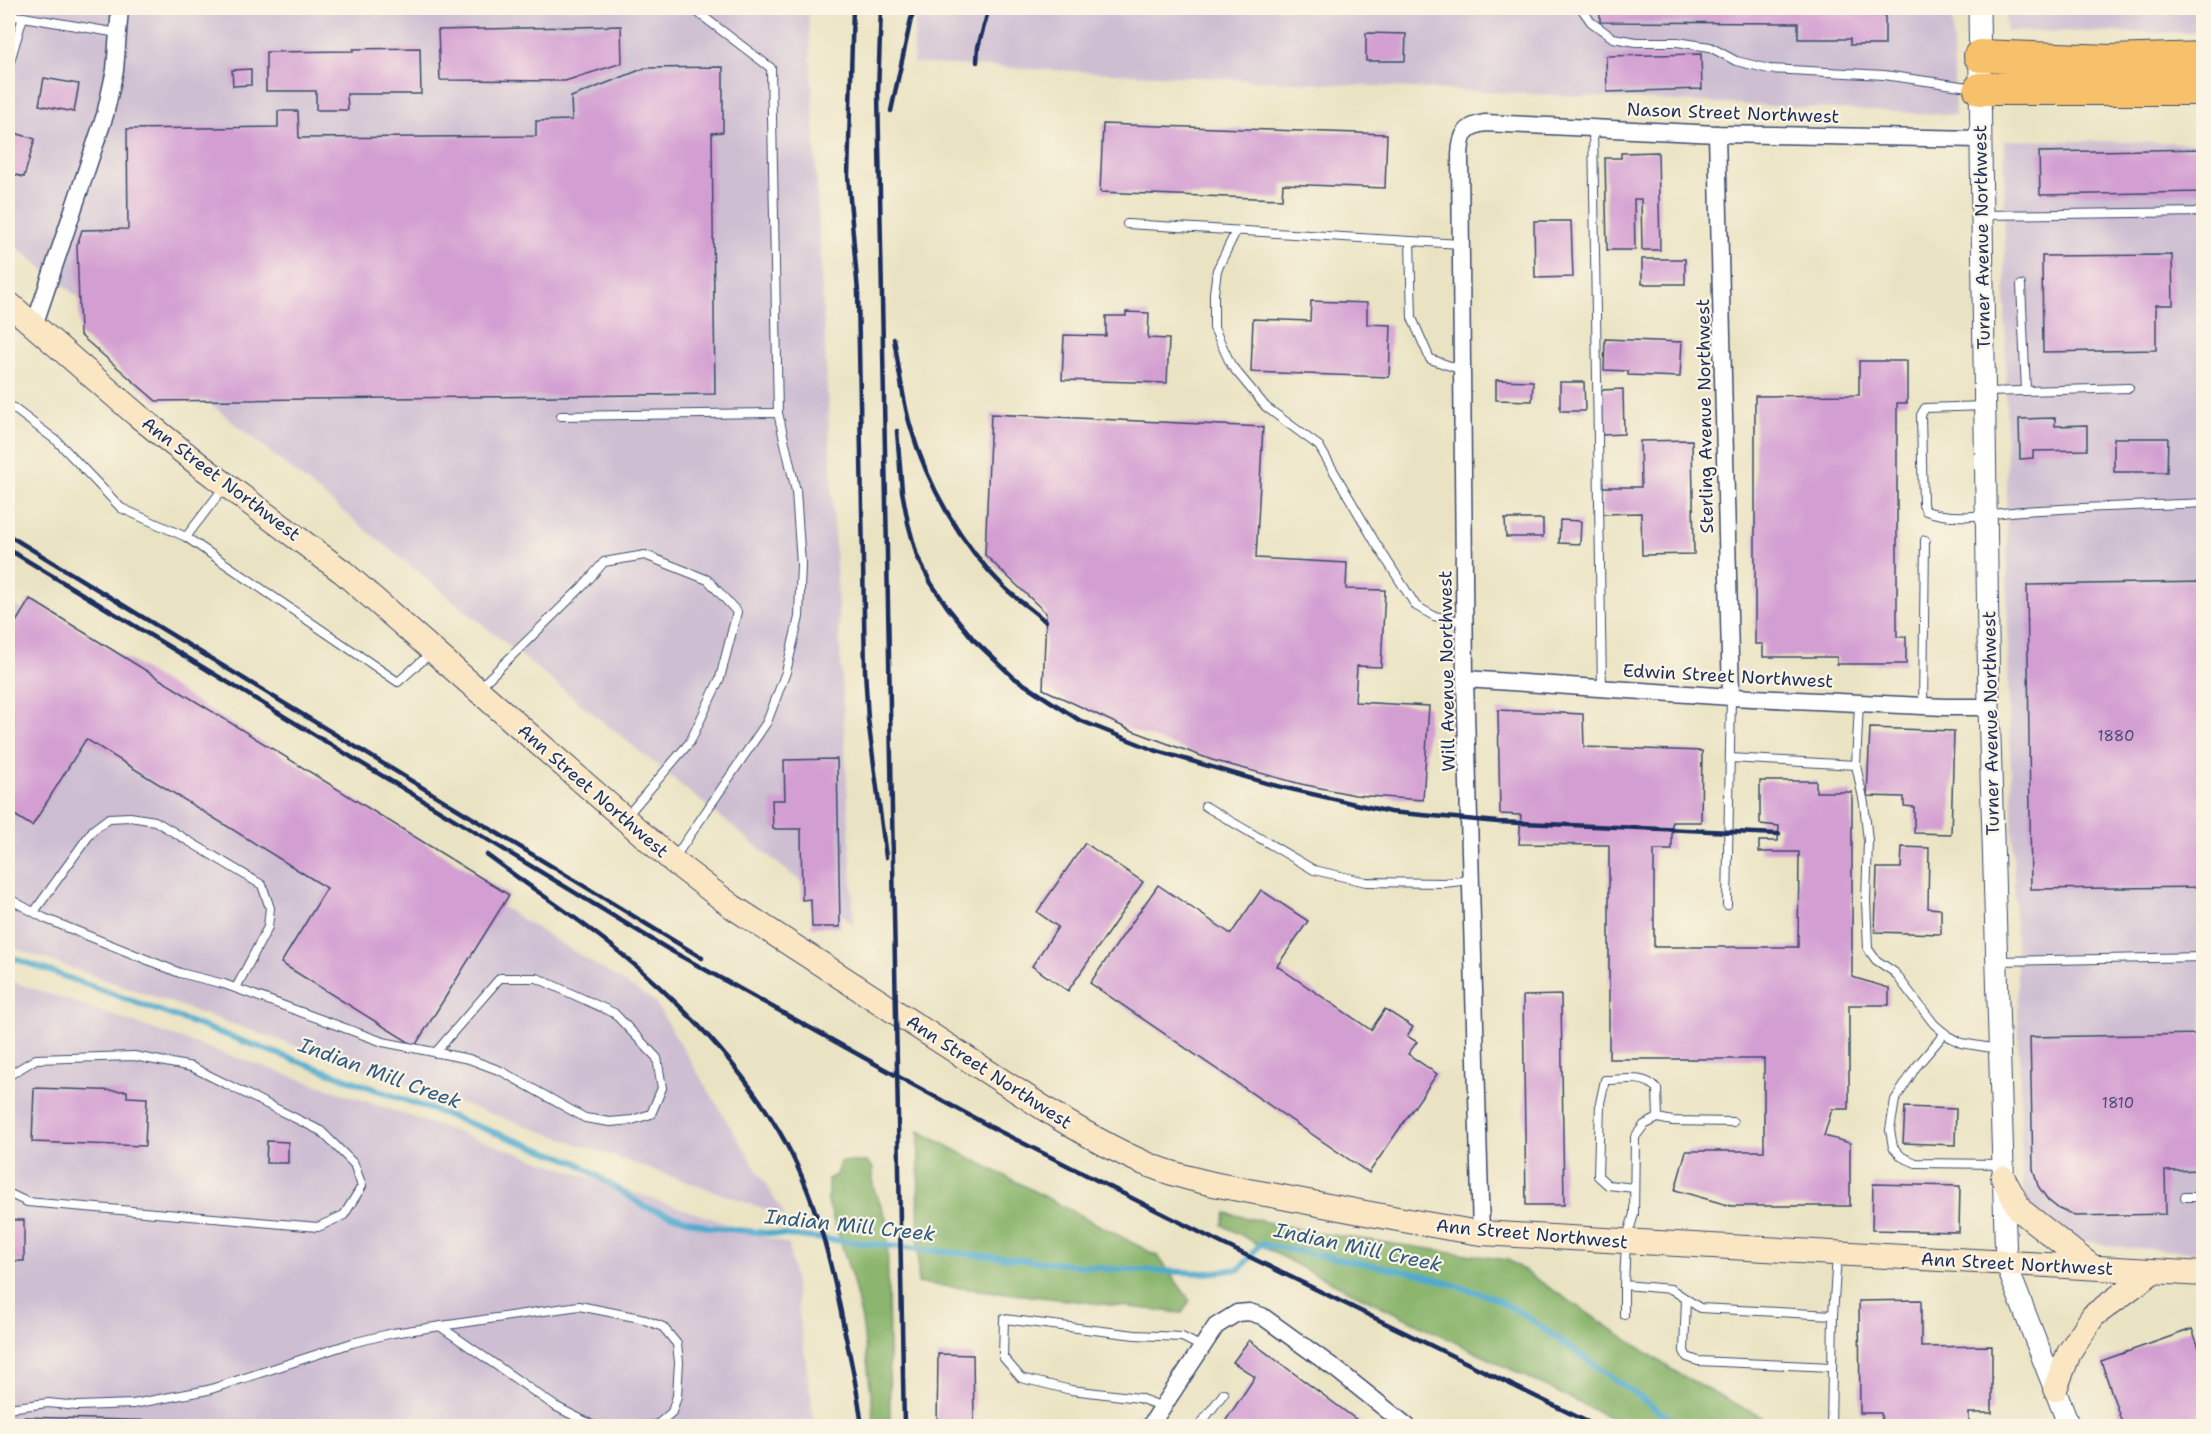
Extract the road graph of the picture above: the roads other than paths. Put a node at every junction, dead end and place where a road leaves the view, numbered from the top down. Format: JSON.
{"nodes":[{"id":1,"x":120,"y":8,"type":"edge"},
{"id":2,"x":692,"y":8,"type":"edge"},
{"id":3,"x":1581,"y":8,"type":"edge"},
{"id":4,"x":1979,"y":8,"type":"edge"},
{"id":5,"x":8,"y":16,"type":"edge"},
{"id":6,"x":23,"y":17,"type":"junction"},
{"id":7,"x":118,"y":33,"type":"junction"},
{"id":8,"x":1980,"y":56,"type":"junction"},
{"id":9,"x":2204,"y":58,"type":"edge"},
{"id":10,"x":8,"y":68,"type":"edge"},
{"id":11,"x":1980,"y":88,"type":"junction"},
{"id":12,"x":2204,"y":89,"type":"edge"},
{"id":13,"x":1485,"y":123,"type":"joint"},
{"id":14,"x":1593,"y":128,"type":"junction"},
{"id":15,"x":1717,"y":134,"type":"junction"},
{"id":16,"x":1980,"y":140,"type":"junction"},
{"id":17,"x":2204,"y":212,"type":"edge"},
{"id":18,"x":1982,"y":216,"type":"junction"},
{"id":19,"x":1127,"y":224,"type":"dead end"},
{"id":20,"x":1236,"y":231,"type":"junction"},
{"id":21,"x":1410,"y":241,"type":"junction"},
{"id":22,"x":1461,"y":244,"type":"junction"},
{"id":23,"x":2022,"y":285,"type":"dead end"},
{"id":24,"x":8,"y":303,"type":"edge"},
{"id":25,"x":34,"y":326,"type":"junction"},
{"id":26,"x":1462,"y":370,"type":"junction"},
{"id":27,"x":2128,"y":388,"type":"dead end"},
{"id":28,"x":2026,"y":391,"type":"junction"},
{"id":29,"x":1985,"y":399,"type":"junction"},
{"id":30,"x":8,"y":404,"type":"edge"},
{"id":31,"x":778,"y":413,"type":"junction"},
{"id":32,"x":561,"y":416,"type":"dead end"},
{"id":33,"x":226,"y":484,"type":"junction"},
{"id":34,"x":2204,"y":503,"type":"edge"},
{"id":35,"x":1987,"y":516,"type":"junction"},
{"id":36,"x":186,"y":537,"type":"junction"},
{"id":37,"x":1925,"y":540,"type":"dead end"},
{"id":38,"x":1465,"y":622,"type":"junction"},
{"id":39,"x":433,"y":651,"type":"junction"},
{"id":40,"x":1466,"y":680,"type":"junction"},
{"id":41,"x":1602,"y":688,"type":"junction"},
{"id":42,"x":477,"y":689,"type":"junction"},
{"id":43,"x":1731,"y":697,"type":"junction"},
{"id":44,"x":1859,"y":703,"type":"junction"},
{"id":45,"x":1923,"y":706,"type":"junction"},
{"id":46,"x":1989,"y":707,"type":"junction"},
{"id":47,"x":1730,"y":758,"type":"junction"},
{"id":48,"x":1856,"y":765,"type":"junction"},
{"id":49,"x":1205,"y":806,"type":"dead end"},
{"id":50,"x":624,"y":818,"type":"junction"},
{"id":51,"x":673,"y":861,"type":"junction"},
{"id":52,"x":1471,"y":880,"type":"junction"},
{"id":53,"x":8,"y":898,"type":"edge"},
{"id":54,"x":1727,"y":905,"type":"dead end"},
{"id":55,"x":34,"y":912,"type":"junction"},
{"id":56,"x":2204,"y":957,"type":"edge"},
{"id":57,"x":1997,"y":961,"type":"junction"},
{"id":58,"x":236,"y":988,"type":"junction"},
{"id":59,"x":1945,"y":1033,"type":"junction"},
{"id":60,"x":1999,"y":1049,"type":"junction"},
{"id":61,"x":435,"y":1053,"type":"junction"},
{"id":62,"x":8,"y":1076,"type":"edge"},
{"id":63,"x":1658,"y":1118,"type":"junction"},
{"id":64,"x":1733,"y":1122,"type":"dead end"},
{"id":65,"x":2003,"y":1171,"type":"junction"},
{"id":66,"x":1634,"y":1188,"type":"junction"},
{"id":67,"x":8,"y":1193,"type":"edge"},
{"id":68,"x":2185,"y":1197,"type":"dead end"},
{"id":69,"x":2204,"y":1197,"type":"edge"},
{"id":70,"x":1481,"y":1233,"type":"junction"},
{"id":71,"x":1626,"y":1242,"type":"junction"},
{"id":72,"x":1837,"y":1254,"type":"junction"},
{"id":73,"x":2006,"y":1264,"type":"junction"},
{"id":74,"x":2092,"y":1267,"type":"junction"},
{"id":75,"x":2152,"y":1272,"type":"junction"},
{"id":76,"x":2204,"y":1274,"type":"edge"},
{"id":77,"x":1624,"y":1285,"type":"junction"},
{"id":78,"x":1686,"y":1299,"type":"junction"},
{"id":79,"x":1624,"y":1315,"type":"dead end"},
{"id":80,"x":1833,"y":1315,"type":"junction"},
{"id":81,"x":441,"y":1327,"type":"junction"},
{"id":82,"x":1202,"y":1347,"type":"junction"},
{"id":83,"x":1832,"y":1367,"type":"junction"},
{"id":84,"x":2055,"y":1389,"type":"junction"},
{"id":85,"x":1224,"y":1393,"type":"dead end"},
{"id":86,"x":1163,"y":1407,"type":"junction"},
{"id":87,"x":8,"y":1408,"type":"edge"},
{"id":88,"x":594,"y":1426,"type":"edge"},
{"id":89,"x":648,"y":1426,"type":"edge"},
{"id":90,"x":1150,"y":1426,"type":"edge"},
{"id":91,"x":1199,"y":1426,"type":"edge"},
{"id":92,"x":1407,"y":1426,"type":"edge"},
{"id":93,"x":1831,"y":1426,"type":"edge"},
{"id":94,"x":2069,"y":1426,"type":"edge"}],
"edges":[{"from":1,"to":7,"type":"street"},
{"from":2,"to":31,"type":"lane"},
{"from":3,"to":11,"type":"lane"},
{"from":4,"to":8,"type":"street","name":"Turner Avenue Northwest"},
{"from":5,"to":6,"type":"lane"},
{"from":6,"to":7,"type":"lane"},
{"from":6,"to":10,"type":"lane"},
{"from":7,"to":25,"type":"street"},
{"from":8,"to":9,"type":"highway"},
{"from":8,"to":11,"type":"street","name":"Turner Avenue Northwest"},
{"from":11,"to":12,"type":"highway"},
{"from":11,"to":16,"type":"street","name":"Turner Avenue Northwest"},
{"from":13,"to":14,"type":"street","name":"Nason Street Northwest"},
{"from":13,"to":22,"type":"street","name":"Will Avenue Northwest"},
{"from":14,"to":15,"type":"street","name":"Nason Street Northwest"},
{"from":14,"to":41,"type":"lane"},
{"from":15,"to":16,"type":"street","name":"Nason Street Northwest"},
{"from":15,"to":43,"type":"street","name":"Sterling Avenue Northwest"},
{"from":16,"to":18,"type":"street","name":"Turner Avenue Northwest"},
{"from":17,"to":18,"type":"lane"},
{"from":18,"to":29,"type":"street","name":"Turner Avenue Northwest"},
{"from":19,"to":20,"type":"lane"},
{"from":20,"to":21,"type":"lane"},
{"from":20,"to":38,"type":"lane"},
{"from":21,"to":22,"type":"lane"},
{"from":21,"to":26,"type":"lane"},
{"from":22,"to":26,"type":"street","name":"Will Avenue Northwest"},
{"from":23,"to":28,"type":"lane"},
{"from":24,"to":25,"type":"main road","name":"Ann Street Northwest"},
{"from":25,"to":33,"type":"main road","name":"Ann Street Northwest"},
{"from":26,"to":38,"type":"street","name":"Will Avenue Northwest"},
{"from":27,"to":28,"type":"lane"},
{"from":28,"to":29,"type":"lane"},
{"from":29,"to":35,"type":"street","name":"Turner Avenue Northwest"},
{"from":29,"to":35,"type":"lane"},
{"from":30,"to":36,"type":"lane"},
{"from":31,"to":32,"type":"lane"},
{"from":31,"to":51,"type":"lane"},
{"from":33,"to":36,"type":"lane"},
{"from":33,"to":39,"type":"main road","name":"Ann Street Northwest"},
{"from":34,"to":35,"type":"lane"},
{"from":35,"to":46,"type":"street","name":"Turner Avenue Northwest"},
{"from":36,"to":39,"type":"lane"},
{"from":37,"to":45,"type":"lane"},
{"from":38,"to":40,"type":"street","name":"Will Avenue Northwest"},
{"from":39,"to":42,"type":"main road","name":"Ann Street Northwest"},
{"from":40,"to":41,"type":"street","name":"Edwin Street Northwest"},
{"from":40,"to":52,"type":"street","name":"Will Avenue Northwest"},
{"from":41,"to":43,"type":"street","name":"Edwin Street Northwest"},
{"from":42,"to":50,"type":"main road","name":"Ann Street Northwest"},
{"from":42,"to":50,"type":"lane"},
{"from":43,"to":44,"type":"street","name":"Edwin Street Northwest"},
{"from":43,"to":47,"type":"lane"},
{"from":44,"to":45,"type":"street","name":"Edwin Street Northwest"},
{"from":44,"to":48,"type":"lane"},
{"from":45,"to":46,"type":"street","name":"Edwin Street Northwest"},
{"from":46,"to":57,"type":"street","name":"Turner Avenue Northwest"},
{"from":47,"to":48,"type":"lane"},
{"from":47,"to":54,"type":"lane"},
{"from":48,"to":59,"type":"lane"},
{"from":49,"to":52,"type":"lane"},
{"from":50,"to":51,"type":"main road","name":"Ann Street Northwest"},
{"from":51,"to":70,"type":"main road","name":"Ann Street Northwest"},
{"from":52,"to":70,"type":"street","name":"Will Avenue Northwest"},
{"from":53,"to":55,"type":"lane"},
{"from":55,"to":58,"type":"lane"},
{"from":55,"to":58,"type":"lane"},
{"from":56,"to":57,"type":"lane"},
{"from":57,"to":60,"type":"street","name":"Turner Avenue Northwest"},
{"from":58,"to":61,"type":"lane"},
{"from":59,"to":60,"type":"lane"},
{"from":59,"to":65,"type":"lane"},
{"from":60,"to":65,"type":"street","name":"Turner Avenue Northwest"},
{"from":61,"to":61,"type":"lane"},
{"from":62,"to":67,"type":"lane"},
{"from":63,"to":64,"type":"lane"},
{"from":63,"to":66,"type":"lane"},
{"from":63,"to":66,"type":"lane"},
{"from":65,"to":73,"type":"street","name":"Turner Avenue Northwest"},
{"from":65,"to":74,"type":"main road"},
{"from":66,"to":71,"type":"lane"},
{"from":68,"to":69,"type":"lane"},
{"from":70,"to":71,"type":"main road","name":"Ann Street Northwest"},
{"from":71,"to":72,"type":"main road","name":"Ann Street Northwest"},
{"from":71,"to":77,"type":"lane"},
{"from":72,"to":73,"type":"main road","name":"Ann Street Northwest"},
{"from":72,"to":80,"type":"lane"},
{"from":73,"to":74,"type":"main road","name":"Ann Street Northwest"},
{"from":73,"to":84,"type":"street","name":"Turner Avenue Northwest"},
{"from":74,"to":75,"type":"main road","name":"Ann Street Northwest"},
{"from":75,"to":76,"type":"main road","name":"Ann Street Northwest"},
{"from":75,"to":84,"type":"main road"},
{"from":77,"to":78,"type":"lane"},
{"from":77,"to":79,"type":"lane"},
{"from":78,"to":80,"type":"lane"},
{"from":78,"to":83,"type":"lane"},
{"from":80,"to":83,"type":"lane"},
{"from":81,"to":87,"type":"lane"},
{"from":81,"to":88,"type":"lane"},
{"from":81,"to":89,"type":"lane"},
{"from":82,"to":86,"type":"street"},
{"from":82,"to":86,"type":"lane"},
{"from":82,"to":92,"type":"street"},
{"from":83,"to":93,"type":"lane"},
{"from":84,"to":94,"type":"street","name":"Turner Avenue Northwest"},
{"from":85,"to":91,"type":"lane"},
{"from":86,"to":90,"type":"street"}]}
